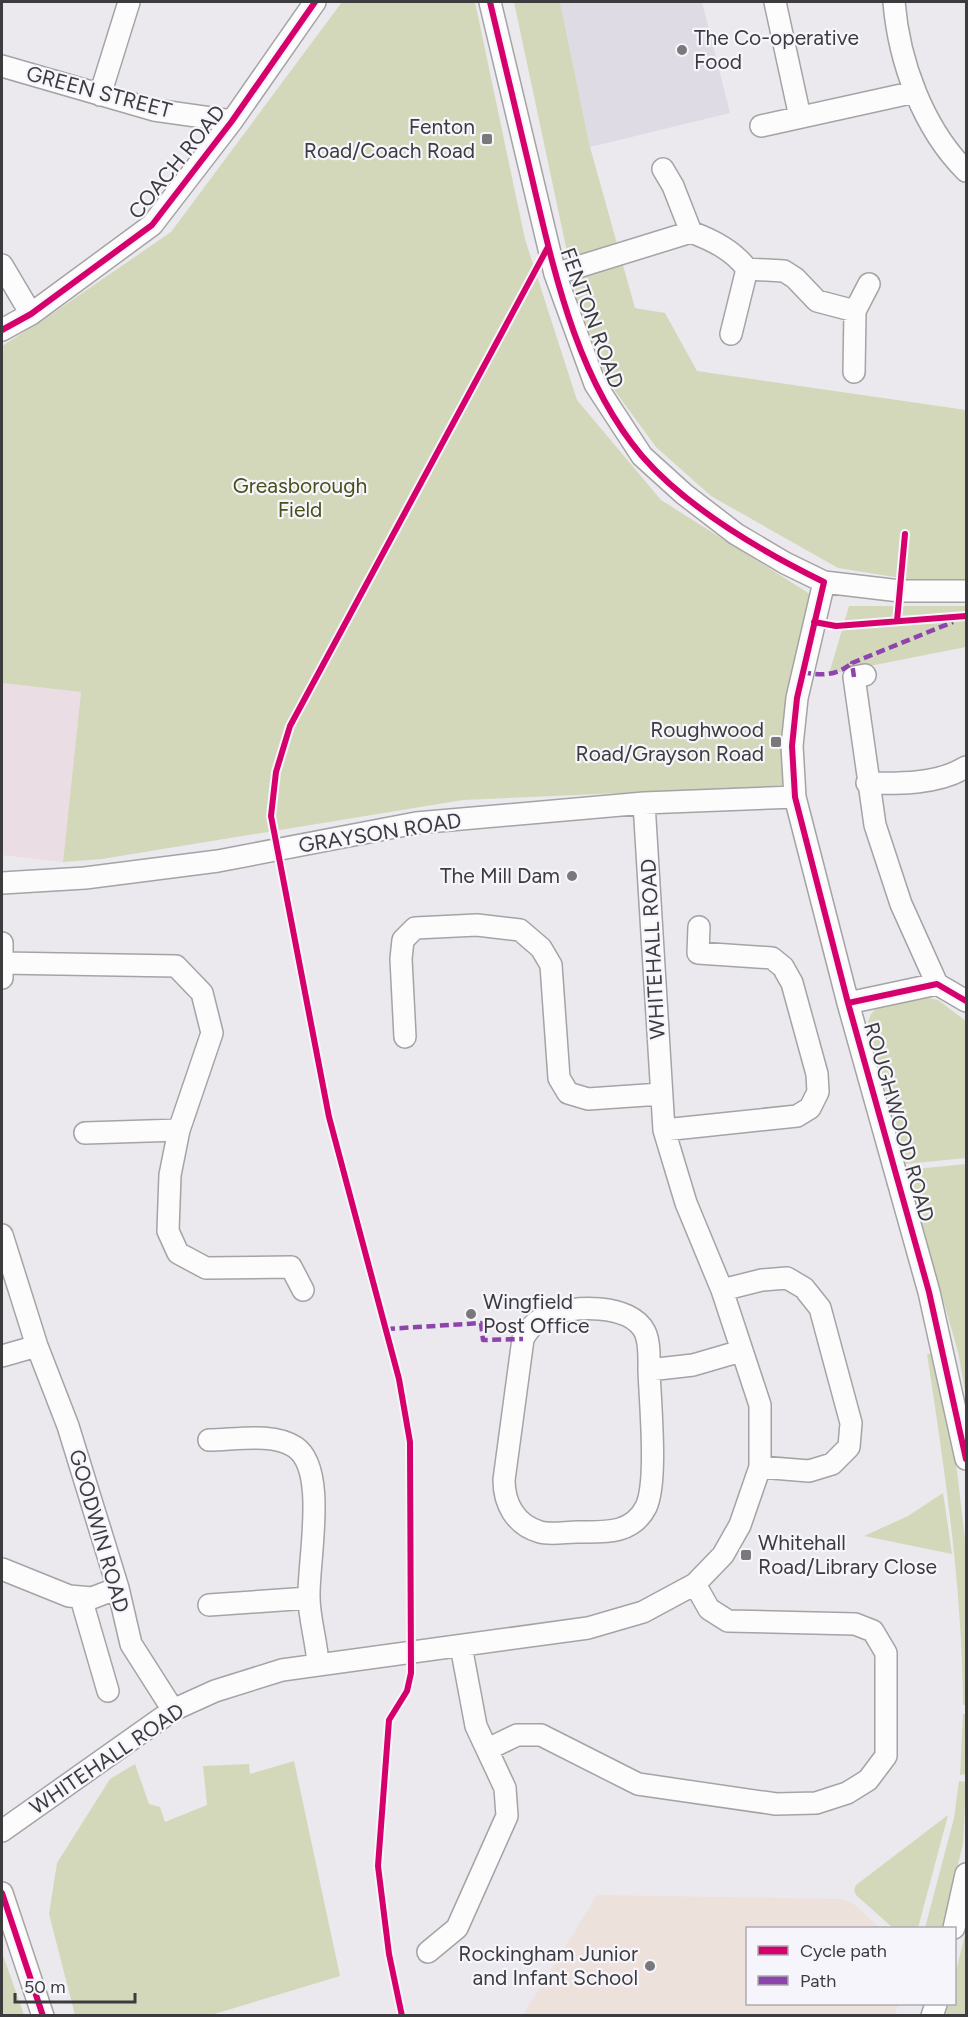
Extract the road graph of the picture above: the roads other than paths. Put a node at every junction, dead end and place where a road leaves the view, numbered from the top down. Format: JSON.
{"nodes":[{"id":1,"x":129,"y":2,"type":"edge"},
{"id":2,"x":315,"y":2,"type":"edge"},
{"id":3,"x":490,"y":2,"type":"edge"},
{"id":4,"x":775,"y":2,"type":"edge"},
{"id":5,"x":894,"y":2,"type":"edge"},
{"id":6,"x":2,"y":66,"type":"edge"},
{"id":7,"x":915,"y":92,"type":"junction"},
{"id":8,"x":100,"y":95,"type":"junction"},
{"id":9,"x":800,"y":117,"type":"junction"},
{"id":10,"x":232,"y":121,"type":"junction"},
{"id":11,"x":760,"y":126,"type":"dead end"},
{"id":12,"x":966,"y":171,"type":"edge"},
{"id":13,"x":672,"y":178,"type":"dead end"},
{"id":14,"x":691,"y":232,"type":"junction"},
{"id":15,"x":2,"y":265,"type":"edge"},
{"id":16,"x":747,"y":269,"type":"junction"},
{"id":17,"x":555,"y":274,"type":"junction"},
{"id":18,"x":869,"y":284,"type":"dead end"},
{"id":19,"x":855,"y":311,"type":"junction"},
{"id":20,"x":31,"y":314,"type":"junction"},
{"id":21,"x":2,"y":330,"type":"edge"},
{"id":22,"x":731,"y":334,"type":"dead end"},
{"id":23,"x":854,"y":372,"type":"dead end"},
{"id":24,"x":825,"y":582,"type":"junction"},
{"id":25,"x":966,"y":591,"type":"edge"},
{"id":26,"x":865,"y":675,"type":"dead end"},
{"id":27,"x":966,"y":766,"type":"edge"},
{"id":28,"x":867,"y":783,"type":"junction"},
{"id":29,"x":795,"y":797,"type":"junction"},
{"id":30,"x":644,"y":804,"type":"junction"},
{"id":31,"x":2,"y":883,"type":"edge"},
{"id":32,"x":699,"y":927,"type":"dead end"},
{"id":33,"x":2,"y":943,"type":"edge"},
{"id":34,"x":2,"y":963,"type":"edge"},
{"id":35,"x":2,"y":978,"type":"edge"},
{"id":36,"x":937,"y":984,"type":"junction"},
{"id":37,"x":966,"y":1001,"type":"edge"},
{"id":38,"x":848,"y":1003,"type":"junction"},
{"id":39,"x":405,"y":1037,"type":"dead end"},
{"id":40,"x":661,"y":1094,"type":"junction"},
{"id":41,"x":179,"y":1130,"type":"junction"},
{"id":42,"x":664,"y":1130,"type":"junction"},
{"id":43,"x":85,"y":1133,"type":"dead end"},
{"id":44,"x":2,"y":1235,"type":"edge"},
{"id":45,"x":303,"y":1290,"type":"dead end"},
{"id":46,"x":722,"y":1290,"type":"junction"},
{"id":47,"x":37,"y":1346,"type":"junction"},
{"id":48,"x":741,"y":1351,"type":"junction"},
{"id":49,"x":2,"y":1356,"type":"edge"},
{"id":50,"x":649,"y":1370,"type":"junction"},
{"id":51,"x":209,"y":1440,"type":"dead end"},
{"id":52,"x":966,"y":1459,"type":"edge"},
{"id":53,"x":760,"y":1467,"type":"junction"},
{"id":54,"x":2,"y":1569,"type":"edge"},
{"id":55,"x":694,"y":1584,"type":"junction"},
{"id":56,"x":118,"y":1588,"type":"junction"},
{"id":57,"x":81,"y":1598,"type":"junction"},
{"id":58,"x":309,"y":1599,"type":"junction"},
{"id":59,"x":209,"y":1605,"type":"dead end"},
{"id":60,"x":460,"y":1646,"type":"junction"},
{"id":61,"x":318,"y":1665,"type":"junction"},
{"id":62,"x":108,"y":1691,"type":"dead end"},
{"id":63,"x":173,"y":1710,"type":"junction"},
{"id":64,"x":488,"y":1749,"type":"junction"},
{"id":65,"x":2,"y":1830,"type":"edge"},
{"id":66,"x":966,"y":1874,"type":"edge"},
{"id":67,"x":2,"y":1893,"type":"edge"},
{"id":68,"x":954,"y":1927,"type":"edge"},
{"id":69,"x":428,"y":1952,"type":"dead end"},
{"id":70,"x":43,"y":2016,"type":"edge"}],
"edges":[{"from":1,"to":8,"type":"street"},
{"from":2,"to":10,"type":"street","name":"COACH ROAD"},
{"from":3,"to":17,"type":"street","name":"FENTON ROAD"},
{"from":4,"to":9,"type":"street"},
{"from":5,"to":7,"type":"street"},
{"from":6,"to":8,"type":"street","name":"GREEN STREET"},
{"from":7,"to":9,"type":"street"},
{"from":7,"to":12,"type":"street"},
{"from":8,"to":10,"type":"street","name":"GREEN STREET"},
{"from":9,"to":11,"type":"street"},
{"from":10,"to":20,"type":"street","name":"COACH ROAD"},
{"from":13,"to":14,"type":"street"},
{"from":14,"to":16,"type":"street"},
{"from":14,"to":17,"type":"street"},
{"from":15,"to":20,"type":"street"},
{"from":16,"to":19,"type":"street"},
{"from":16,"to":22,"type":"street"},
{"from":17,"to":24,"type":"street","name":"FENTON ROAD"},
{"from":18,"to":19,"type":"street"},
{"from":19,"to":23,"type":"street"},
{"from":20,"to":21,"type":"street","name":"COACH ROAD"},
{"from":24,"to":25,"type":"street","name":"FENTON ROAD"},
{"from":24,"to":29,"type":"street","name":"ROUGHWOOD ROAD"},
{"from":26,"to":28,"type":"street"},
{"from":27,"to":28,"type":"street"},
{"from":28,"to":36,"type":"street"},
{"from":29,"to":30,"type":"street","name":"GRAYSON ROAD"},
{"from":29,"to":38,"type":"street","name":"ROUGHWOOD ROAD"},
{"from":30,"to":31,"type":"street","name":"GRAYSON ROAD"},
{"from":30,"to":40,"type":"street","name":"WHITEHALL ROAD"},
{"from":32,"to":42,"type":"street"},
{"from":33,"to":34,"type":"street"},
{"from":34,"to":35,"type":"street"},
{"from":34,"to":41,"type":"street"},
{"from":36,"to":37,"type":"street"},
{"from":36,"to":38,"type":"street"},
{"from":38,"to":52,"type":"street","name":"ROUGHWOOD ROAD"},
{"from":39,"to":40,"type":"street"},
{"from":40,"to":42,"type":"street","name":"WHITEHALL ROAD"},
{"from":41,"to":43,"type":"street"},
{"from":41,"to":45,"type":"street"},
{"from":42,"to":46,"type":"street","name":"WHITEHALL ROAD"},
{"from":44,"to":47,"type":"street","name":"GOODWIN ROAD"},
{"from":46,"to":48,"type":"street","name":"WHITEHALL ROAD"},
{"from":46,"to":53,"type":"street"},
{"from":47,"to":49,"type":"street"},
{"from":47,"to":56,"type":"street","name":"GOODWIN ROAD"},
{"from":48,"to":50,"type":"street"},
{"from":48,"to":53,"type":"street","name":"WHITEHALL ROAD"},
{"from":50,"to":50,"type":"street"},
{"from":51,"to":58,"type":"street"},
{"from":53,"to":55,"type":"street","name":"WHITEHALL ROAD"},
{"from":54,"to":57,"type":"street"},
{"from":55,"to":60,"type":"street","name":"WHITEHALL ROAD"},
{"from":55,"to":64,"type":"street"},
{"from":56,"to":57,"type":"street"},
{"from":56,"to":63,"type":"street","name":"GOODWIN ROAD"},
{"from":57,"to":62,"type":"street"},
{"from":58,"to":59,"type":"street"},
{"from":58,"to":61,"type":"street"},
{"from":60,"to":61,"type":"street","name":"WHITEHALL ROAD"},
{"from":60,"to":64,"type":"street"},
{"from":61,"to":63,"type":"street","name":"WHITEHALL ROAD"},
{"from":63,"to":65,"type":"street","name":"WHITEHALL ROAD"},
{"from":64,"to":69,"type":"street"},
{"from":66,"to":68,"type":"street"},
{"from":67,"to":70,"type":"street"}]}
